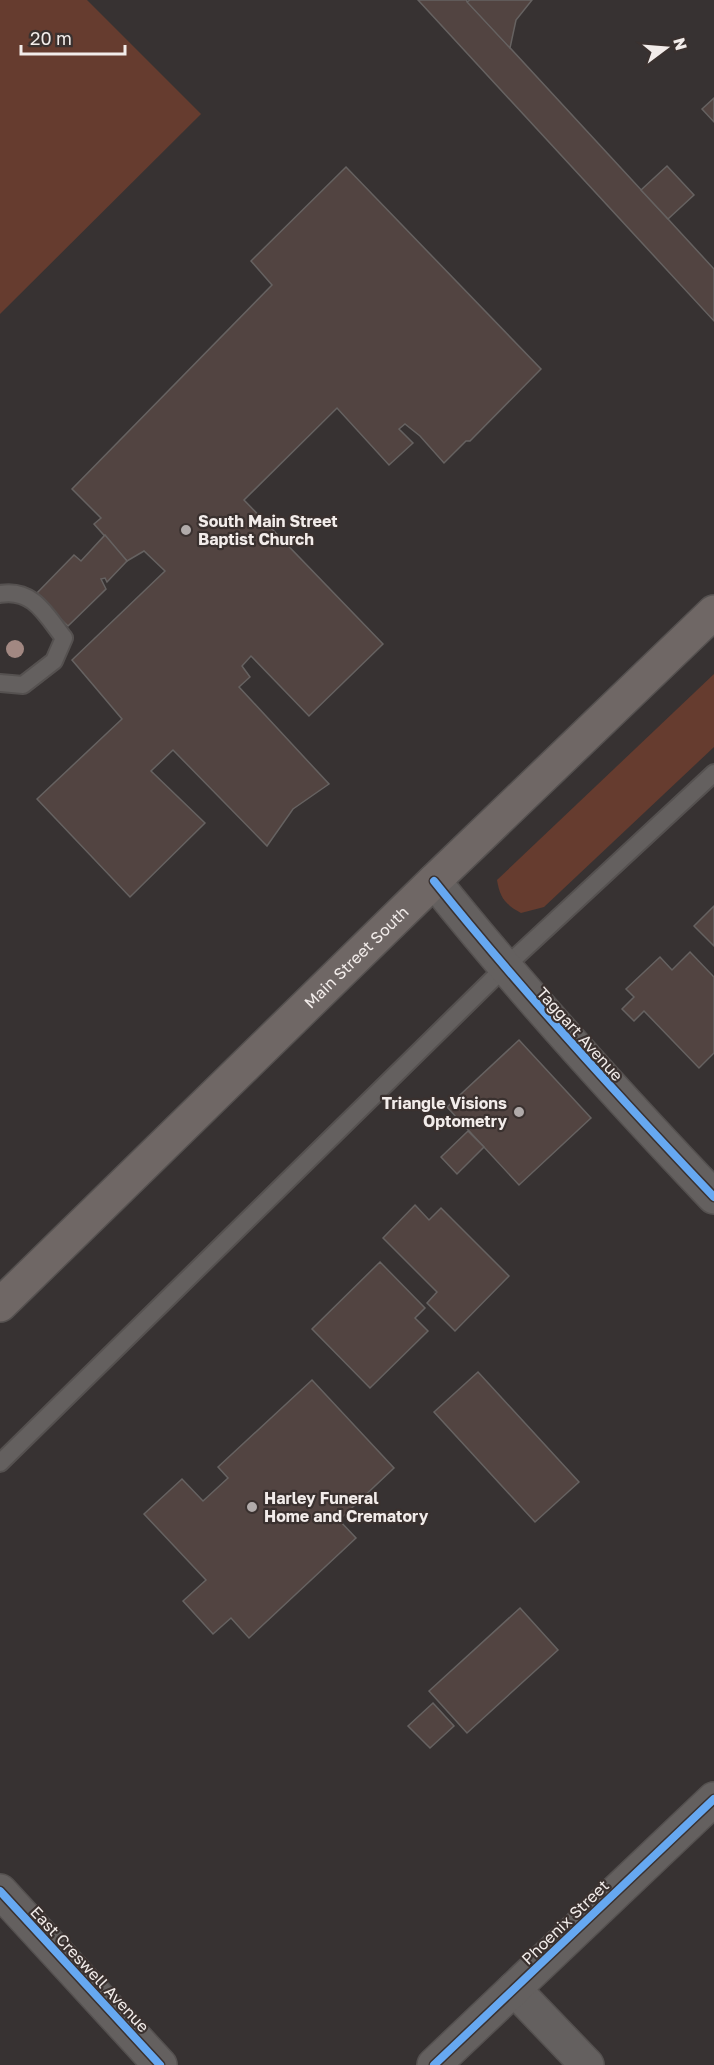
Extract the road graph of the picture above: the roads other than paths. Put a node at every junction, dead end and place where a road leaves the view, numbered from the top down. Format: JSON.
{"nodes":[{"id":1,"x":0,"y":594,"type":"edge"},
{"id":2,"x":714,"y":612,"type":"edge"},
{"id":3,"x":0,"y":683,"type":"edge"},
{"id":4,"x":714,"y":773,"type":"edge"},
{"id":5,"x":434,"y":881,"type":"junction"},
{"id":6,"x":504,"y":968,"type":"junction"},
{"id":7,"x":714,"y":1197,"type":"edge"},
{"id":8,"x":0,"y":1305,"type":"edge"},
{"id":9,"x":0,"y":1463,"type":"edge"},
{"id":10,"x":714,"y":1799,"type":"edge"},
{"id":11,"x":0,"y":1891,"type":"edge"},
{"id":12,"x":514,"y":1989,"type":"junction"},
{"id":13,"x":160,"y":2065,"type":"edge"},
{"id":14,"x":434,"y":2065,"type":"edge"},
{"id":15,"x":587,"y":2065,"type":"edge"}],
"edges":[{"from":1,"to":3,"type":"lane"},
{"from":2,"to":5,"type":"main road","name":"Main Street South"},
{"from":4,"to":6,"type":"lane"},
{"from":5,"to":6,"type":"street","name":"Taggart Avenue"},
{"from":5,"to":8,"type":"main road","name":"Main Street South"},
{"from":6,"to":7,"type":"street","name":"Taggart Avenue"},
{"from":6,"to":9,"type":"lane"},
{"from":10,"to":12,"type":"street","name":"Phoenix Street"},
{"from":11,"to":13,"type":"street","name":"East Creswell Avenue"},
{"from":12,"to":14,"type":"street","name":"Phoenix Street"},
{"from":12,"to":15,"type":"street"}]}
